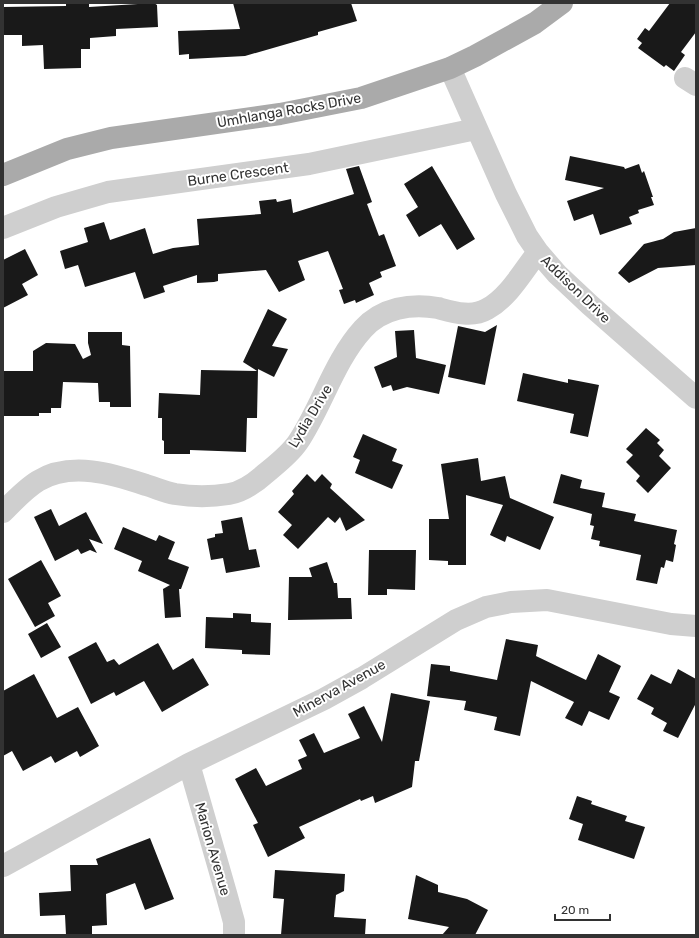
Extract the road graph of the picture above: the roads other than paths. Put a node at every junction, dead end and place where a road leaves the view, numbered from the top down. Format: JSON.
{"nodes":[{"id":1,"x":560,"y":3,"type":"edge"},
{"id":2,"x":450,"y":68,"type":"junction"},
{"id":3,"x":476,"y":129,"type":"junction"},
{"id":4,"x":3,"y":175,"type":"edge"},
{"id":5,"x":3,"y":228,"type":"edge"},
{"id":6,"x":538,"y":252,"type":"junction"},
{"id":7,"x":696,"y":398,"type":"edge"},
{"id":8,"x":3,"y":512,"type":"edge"},
{"id":9,"x":696,"y":626,"type":"edge"},
{"id":10,"x":189,"y":764,"type":"junction"},
{"id":11,"x":3,"y":866,"type":"edge"},
{"id":12,"x":234,"y":935,"type":"edge"}],
"edges":[{"from":1,"to":2,"type":"main road","name":"Umhlanga Rocks Drive"},
{"from":2,"to":3,"type":"street","name":"Addison Drive"},
{"from":2,"to":4,"type":"main road","name":"Umhlanga Rocks Drive"},
{"from":3,"to":5,"type":"street","name":"Burne Crescent"},
{"from":3,"to":6,"type":"street","name":"Addison Drive"},
{"from":6,"to":7,"type":"street","name":"Addison Drive"},
{"from":6,"to":8,"type":"street","name":"Lydia Drive"},
{"from":9,"to":10,"type":"street","name":"Minerva Avenue"},
{"from":10,"to":11,"type":"street","name":"Minerva Avenue"},
{"from":10,"to":12,"type":"street","name":"Marion Avenue"}]}
